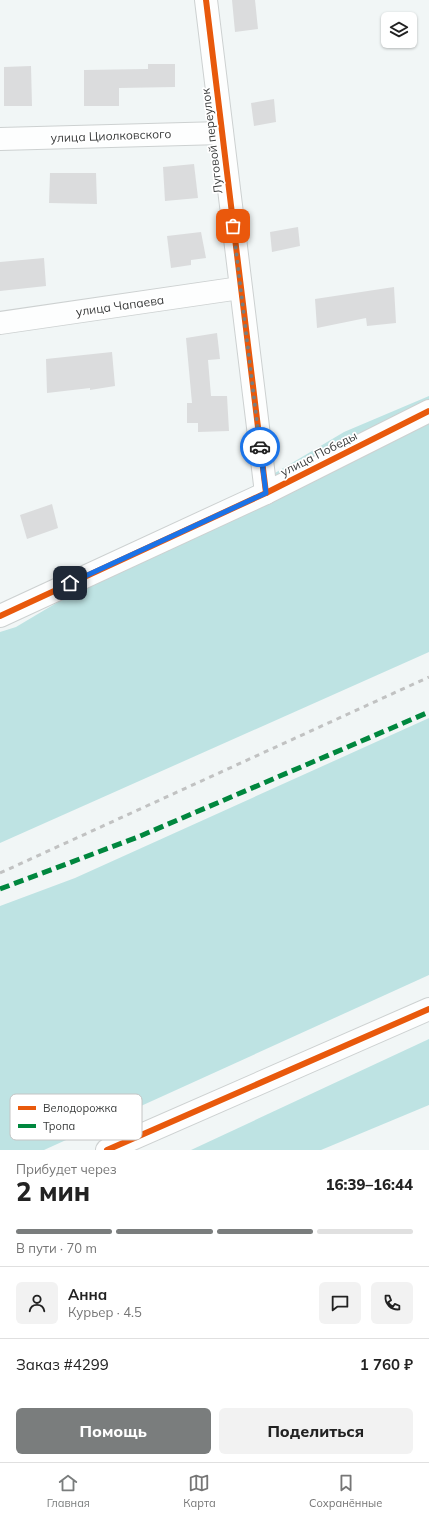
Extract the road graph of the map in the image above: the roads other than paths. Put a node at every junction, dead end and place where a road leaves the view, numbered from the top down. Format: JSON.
{"nodes":[{"id":1,"x":206,"y":0,"type":"edge"},
{"id":2,"x":222,"y":133,"type":"junction"},
{"id":3,"x":0,"y":139,"type":"edge"},
{"id":4,"x":240,"y":288,"type":"junction"},
{"id":5,"x":0,"y":323,"type":"edge"},
{"id":6,"x":429,"y":411,"type":"edge"},
{"id":7,"x":266,"y":493,"type":"junction"},
{"id":8,"x":0,"y":616,"type":"edge"},
{"id":9,"x":429,"y":1008,"type":"edge"},
{"id":10,"x":142,"y":1135,"type":"edge"},
{"id":11,"x":130,"y":1140,"type":"edge"},
{"id":12,"x":107,"y":1150,"type":"edge"}],
"edges":[{"from":1,"to":2,"type":"street","name":"Луговой переулок"},
{"from":2,"to":3,"type":"street","name":"улица Циолковского"},
{"from":2,"to":4,"type":"street","name":"Луговой переулок"},
{"from":4,"to":5,"type":"street","name":"улица Чапаева"},
{"from":4,"to":7,"type":"street","name":"Луговой переулок"},
{"from":6,"to":7,"type":"street","name":"улица Победы"},
{"from":7,"to":8,"type":"street","name":"улица Победы"},
{"from":9,"to":10,"type":"street"},
{"from":11,"to":12,"type":"street"}]}
